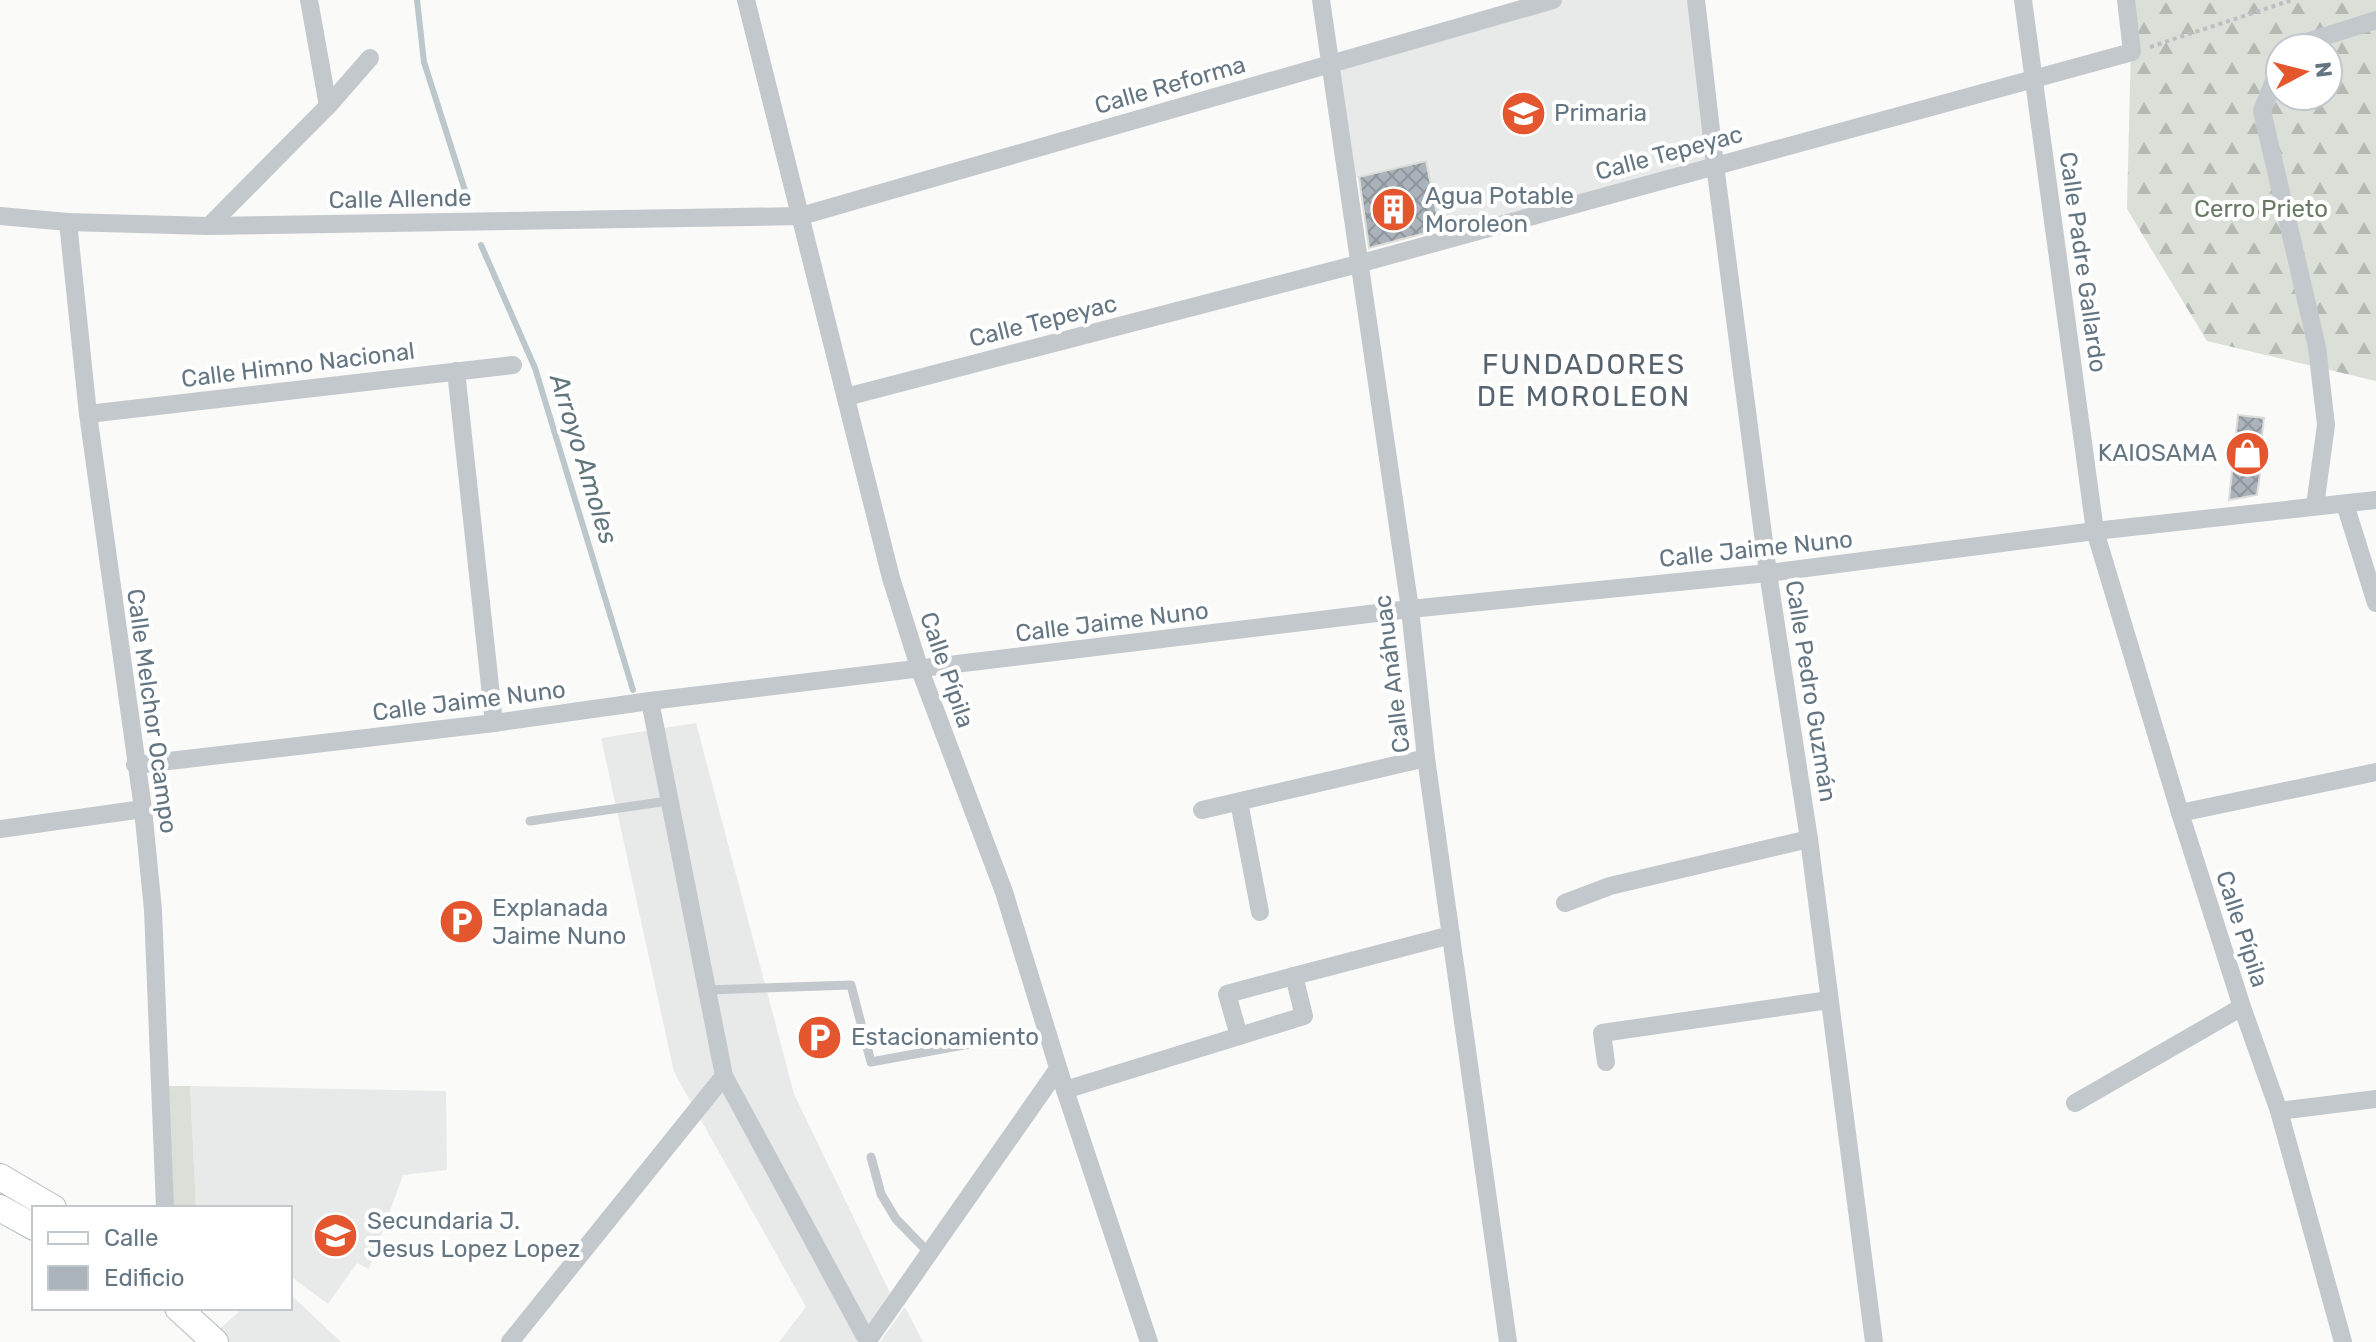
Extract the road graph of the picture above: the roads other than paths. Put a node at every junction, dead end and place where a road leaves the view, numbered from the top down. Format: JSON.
{"nodes":[{"id":1,"x":309,"y":0,"type":"edge"},
{"id":2,"x":746,"y":0,"type":"edge"},
{"id":3,"x":1321,"y":0,"type":"edge"},
{"id":4,"x":1553,"y":0,"type":"edge"},
{"id":5,"x":1696,"y":0,"type":"edge"},
{"id":6,"x":2023,"y":0,"type":"edge"},
{"id":7,"x":2126,"y":0,"type":"edge"},
{"id":8,"x":2376,"y":20,"type":"edge"},
{"id":9,"x":2338,"y":32,"type":"edge"},
{"id":10,"x":370,"y":58,"type":"dead end"},
{"id":11,"x":1330,"y":65,"type":"junction"},
{"id":12,"x":2034,"y":78,"type":"junction"},
{"id":13,"x":328,"y":106,"type":"junction"},
{"id":14,"x":2264,"y":106,"type":"edge"},
{"id":15,"x":1715,"y":165,"type":"junction"},
{"id":16,"x":801,"y":216,"type":"junction"},
{"id":17,"x":2,"y":218,"type":"edge"},
{"id":18,"x":68,"y":222,"type":"junction"},
{"id":19,"x":209,"y":226,"type":"junction"},
{"id":20,"x":1358,"y":264,"type":"junction"},
{"id":21,"x":513,"y":365,"type":"dead end"},
{"id":22,"x":456,"y":371,"type":"junction"},
{"id":23,"x":846,"y":397,"type":"junction"},
{"id":24,"x":88,"y":414,"type":"junction"},
{"id":25,"x":2376,"y":500,"type":"edge"},
{"id":26,"x":2345,"y":504,"type":"junction"},
{"id":27,"x":2315,"y":506,"type":"junction"},
{"id":28,"x":2095,"y":531,"type":"junction"},
{"id":29,"x":1768,"y":573,"type":"junction"},
{"id":30,"x":2376,"y":603,"type":"edge"},
{"id":31,"x":1410,"y":609,"type":"junction"},
{"id":32,"x":920,"y":670,"type":"junction"},
{"id":33,"x":650,"y":701,"type":"junction"},
{"id":34,"x":494,"y":723,"type":"junction"},
{"id":35,"x":1426,"y":758,"type":"junction"},
{"id":36,"x":135,"y":765,"type":"junction"},
{"id":37,"x":2376,"y":772,"type":"edge"},
{"id":38,"x":668,"y":801,"type":"junction"},
{"id":39,"x":1239,"y":802,"type":"junction"},
{"id":40,"x":143,"y":809,"type":"junction"},
{"id":41,"x":1202,"y":810,"type":"dead end"},
{"id":42,"x":2180,"y":813,"type":"junction"},
{"id":43,"x":530,"y":821,"type":"dead end"},
{"id":44,"x":0,"y":829,"type":"edge"},
{"id":45,"x":1809,"y":839,"type":"junction"},
{"id":46,"x":1565,"y":903,"type":"dead end"},
{"id":47,"x":1260,"y":912,"type":"dead end"},
{"id":48,"x":1451,"y":935,"type":"junction"},
{"id":49,"x":1294,"y":976,"type":"junction"},
{"id":50,"x":706,"y":990,"type":"junction"},
{"id":51,"x":1829,"y":1000,"type":"junction"},
{"id":52,"x":2242,"y":1007,"type":"junction"},
{"id":53,"x":1239,"y":1036,"type":"junction"},
{"id":54,"x":991,"y":1040,"type":"dead end"},
{"id":55,"x":1606,"y":1062,"type":"dead end"},
{"id":56,"x":1058,"y":1069,"type":"junction"},
{"id":57,"x":724,"y":1076,"type":"junction"},
{"id":58,"x":1065,"y":1090,"type":"junction"},
{"id":59,"x":2376,"y":1099,"type":"edge"},
{"id":60,"x":2075,"y":1103,"type":"dead end"},
{"id":61,"x":2279,"y":1111,"type":"junction"},
{"id":62,"x":871,"y":1157,"type":"dead end"},
{"id":63,"x":0,"y":1177,"type":"edge"},
{"id":64,"x":50,"y":1206,"type":"edge"},
{"id":65,"x":165,"y":1206,"type":"edge"},
{"id":66,"x":0,"y":1208,"type":"edge"},
{"id":67,"x":32,"y":1226,"type":"edge"},
{"id":68,"x":929,"y":1253,"type":"junction"},
{"id":69,"x":180,"y":1310,"type":"edge"},
{"id":70,"x":215,"y":1342,"type":"edge"},
{"id":71,"x":510,"y":1342,"type":"edge"},
{"id":72,"x":867,"y":1342,"type":"edge"},
{"id":73,"x":1149,"y":1342,"type":"edge"},
{"id":74,"x":1508,"y":1342,"type":"edge"},
{"id":75,"x":1874,"y":1342,"type":"edge"},
{"id":76,"x":2343,"y":1342,"type":"edge"}],
"edges":[{"from":1,"to":13,"type":"street"},
{"from":2,"to":16,"type":"street","name":"Calle Pípila"},
{"from":3,"to":11,"type":"street","name":"Calle Anáhuac"},
{"from":4,"to":11,"type":"street","name":"Calle Reforma"},
{"from":5,"to":15,"type":"street","name":"Calle Pedro Guzmán"},
{"from":6,"to":12,"type":"street","name":"Calle Padre Gallardo"},
{"from":7,"to":12,"type":"street","name":"Calle Tepeyac"},
{"from":8,"to":9,"type":"street"},
{"from":10,"to":13,"type":"street"},
{"from":11,"to":16,"type":"street","name":"Calle Reforma"},
{"from":11,"to":20,"type":"street","name":"Calle Anáhuac"},
{"from":12,"to":15,"type":"street","name":"Calle Tepeyac"},
{"from":12,"to":28,"type":"street","name":"Calle Padre Gallardo"},
{"from":13,"to":19,"type":"street"},
{"from":14,"to":27,"type":"street"},
{"from":15,"to":20,"type":"street","name":"Calle Tepeyac"},
{"from":15,"to":29,"type":"street","name":"Calle Pedro Guzmán"},
{"from":16,"to":19,"type":"street","name":"Calle Allende"},
{"from":16,"to":23,"type":"street","name":"Calle Pípila"},
{"from":17,"to":18,"type":"street","name":"Calle Allende"},
{"from":18,"to":19,"type":"street","name":"Calle Allende"},
{"from":18,"to":24,"type":"street","name":"Calle Melchor Ocampo"},
{"from":20,"to":23,"type":"street","name":"Calle Tepeyac"},
{"from":20,"to":31,"type":"street","name":"Calle Anáhuac"},
{"from":21,"to":22,"type":"street","name":"Calle Himno Nacional"},
{"from":22,"to":24,"type":"street","name":"Calle Himno Nacional"},
{"from":22,"to":34,"type":"street"},
{"from":23,"to":32,"type":"street","name":"Calle Pípila"},
{"from":24,"to":36,"type":"street","name":"Calle Melchor Ocampo"},
{"from":25,"to":26,"type":"street","name":"Calle Jaime Nuno"},
{"from":26,"to":27,"type":"street","name":"Calle Jaime Nuno"},
{"from":26,"to":30,"type":"street"},
{"from":27,"to":28,"type":"street","name":"Calle Jaime Nuno"},
{"from":28,"to":29,"type":"street","name":"Calle Jaime Nuno"},
{"from":28,"to":42,"type":"street","name":"Calle Pípila"},
{"from":29,"to":31,"type":"street","name":"Calle Jaime Nuno"},
{"from":29,"to":45,"type":"street","name":"Calle Pedro Guzmán"},
{"from":31,"to":32,"type":"street","name":"Calle Jaime Nuno"},
{"from":31,"to":35,"type":"street","name":"Calle Anáhuac"},
{"from":32,"to":33,"type":"street","name":"Calle Jaime Nuno"},
{"from":32,"to":56,"type":"street","name":"Calle Pípila"},
{"from":33,"to":34,"type":"street","name":"Calle Jaime Nuno"},
{"from":33,"to":38,"type":"street"},
{"from":34,"to":36,"type":"street","name":"Calle Jaime Nuno"},
{"from":35,"to":39,"type":"street"},
{"from":35,"to":48,"type":"street","name":"Calle Anáhuac"},
{"from":36,"to":40,"type":"street","name":"Calle Melchor Ocampo"},
{"from":37,"to":42,"type":"street"},
{"from":38,"to":43,"type":"lane"},
{"from":38,"to":50,"type":"street"},
{"from":39,"to":41,"type":"street"},
{"from":39,"to":47,"type":"street"},
{"from":40,"to":44,"type":"street"},
{"from":40,"to":65,"type":"street","name":"Calle Melchor Ocampo"},
{"from":42,"to":52,"type":"street","name":"Calle Pípila"},
{"from":45,"to":46,"type":"street"},
{"from":45,"to":51,"type":"street","name":"Calle Pedro Guzmán"},
{"from":48,"to":49,"type":"street"},
{"from":48,"to":74,"type":"street","name":"Calle Anáhuac"},
{"from":49,"to":53,"type":"street"},
{"from":49,"to":53,"type":"street"},
{"from":50,"to":54,"type":"lane"},
{"from":50,"to":57,"type":"street"},
{"from":51,"to":55,"type":"street"},
{"from":51,"to":75,"type":"street","name":"Calle Pedro Guzmán"},
{"from":52,"to":60,"type":"street"},
{"from":52,"to":61,"type":"street","name":"Calle Pípila"},
{"from":53,"to":58,"type":"street"},
{"from":56,"to":58,"type":"street","name":"Calle Pípila"},
{"from":56,"to":68,"type":"street"},
{"from":57,"to":71,"type":"street"},
{"from":57,"to":72,"type":"street"},
{"from":58,"to":73,"type":"street","name":"Calle Pípila"},
{"from":59,"to":61,"type":"street"},
{"from":61,"to":76,"type":"street","name":"Calle Pípila"},
{"from":62,"to":68,"type":"lane"},
{"from":63,"to":64,"type":"street"},
{"from":66,"to":67,"type":"street"},
{"from":68,"to":72,"type":"street"},
{"from":69,"to":70,"type":"street"}]}
